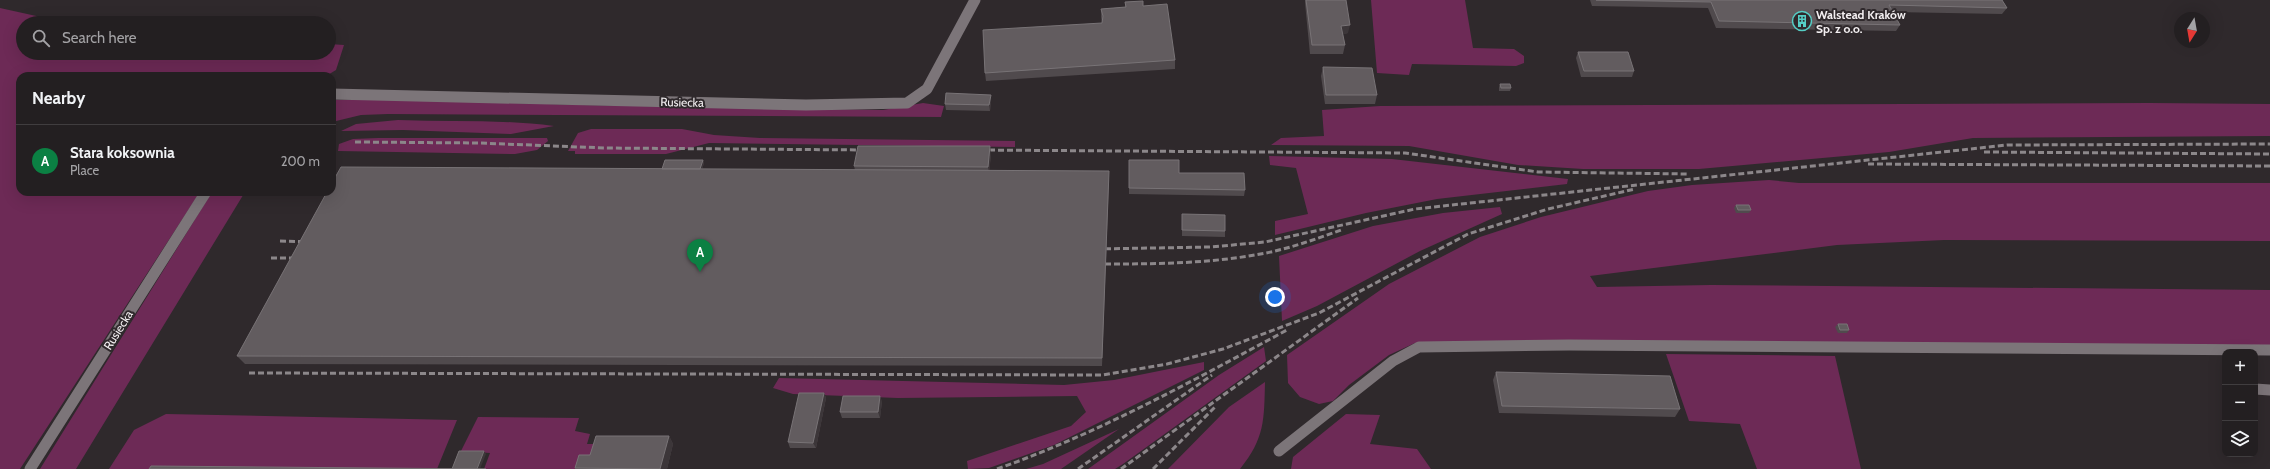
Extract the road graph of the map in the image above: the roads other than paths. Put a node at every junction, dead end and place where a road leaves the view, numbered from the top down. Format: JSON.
{"nodes":[{"id":1,"x":975,"y":0,"type":"edge"},
{"id":2,"x":336,"y":94,"type":"edge"},
{"id":3,"x":203,"y":196,"type":"edge"},
{"id":4,"x":2270,"y":350,"type":"edge"},
{"id":5,"x":2258,"y":389,"type":"edge"},
{"id":6,"x":2270,"y":390,"type":"edge"},
{"id":7,"x":1279,"y":451,"type":"dead end"},
{"id":8,"x":30,"y":469,"type":"edge"}],
"edges":[{"from":1,"to":2,"type":"lane","name":"Rusiecka"},
{"from":3,"to":8,"type":"lane","name":"Rusiecka"},
{"from":4,"to":7,"type":"lane"},
{"from":5,"to":6,"type":"lane"}]}
